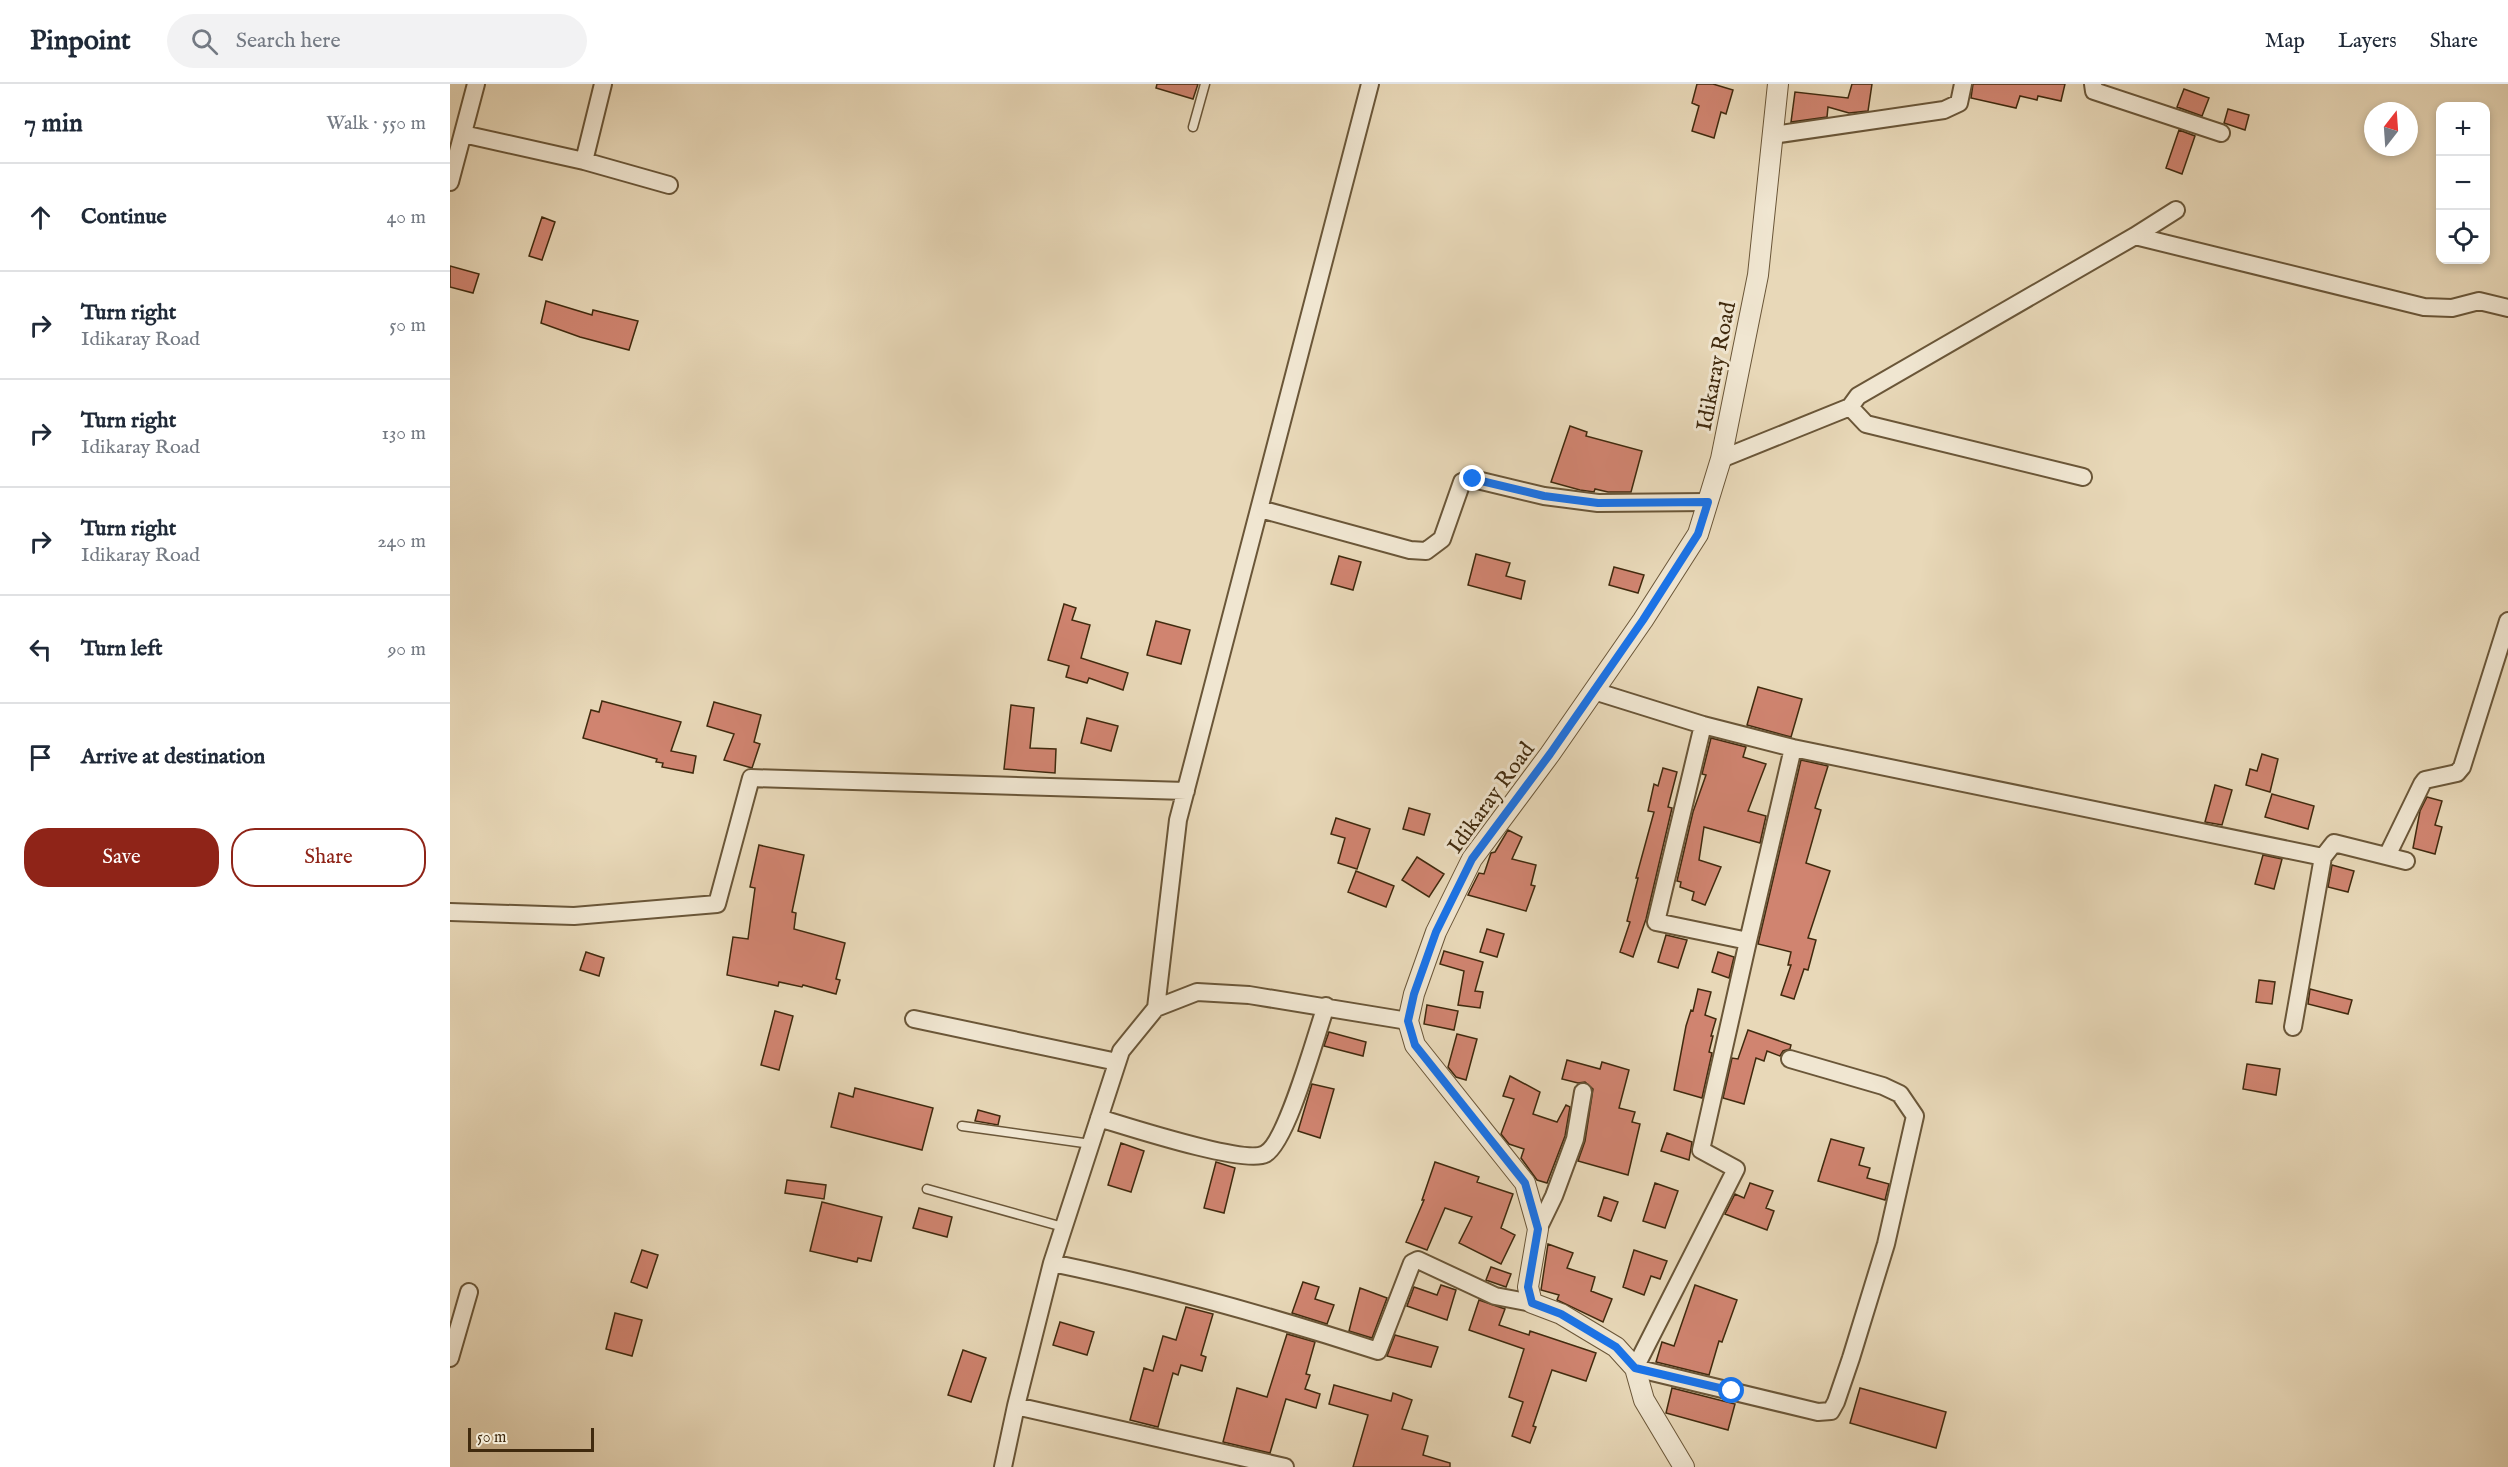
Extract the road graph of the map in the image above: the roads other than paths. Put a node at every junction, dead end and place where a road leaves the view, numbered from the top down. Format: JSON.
{"nodes":[{"id":1,"x":476,"y":84,"type":"edge"},
{"id":2,"x":603,"y":84,"type":"edge"},
{"id":3,"x":1205,"y":84,"type":"edge"},
{"id":4,"x":1370,"y":84,"type":"edge"},
{"id":5,"x":1778,"y":84,"type":"edge"},
{"id":6,"x":1963,"y":84,"type":"edge"},
{"id":7,"x":2093,"y":84,"type":"edge"},
{"id":8,"x":1193,"y":127,"type":"dead end"},
{"id":9,"x":2221,"y":133,"type":"dead end"},
{"id":10,"x":463,"y":134,"type":"junction"},
{"id":11,"x":1773,"y":135,"type":"junction"},
{"id":12,"x":584,"y":161,"type":"junction"},
{"id":13,"x":450,"y":182,"type":"edge"},
{"id":14,"x":669,"y":184,"type":"dead end"},
{"id":15,"x":2176,"y":210,"type":"dead end"},
{"id":16,"x":2135,"y":236,"type":"junction"},
{"id":17,"x":2508,"y":308,"type":"edge"},
{"id":18,"x":1850,"y":407,"type":"junction"},
{"id":19,"x":1721,"y":459,"type":"junction"},
{"id":20,"x":2083,"y":477,"type":"dead end"},
{"id":21,"x":1708,"y":502,"type":"junction"},
{"id":22,"x":1260,"y":509,"type":"junction"},
{"id":23,"x":2508,"y":621,"type":"edge"},
{"id":24,"x":1594,"y":691,"type":"junction"},
{"id":25,"x":1703,"y":724,"type":"junction"},
{"id":26,"x":1793,"y":748,"type":"junction"},
{"id":27,"x":1186,"y":791,"type":"junction"},
{"id":28,"x":2387,"y":856,"type":"junction"},
{"id":29,"x":2323,"y":857,"type":"junction"},
{"id":30,"x":2406,"y":861,"type":"dead end"},
{"id":31,"x":450,"y":912,"type":"edge"},
{"id":32,"x":1748,"y":940,"type":"junction"},
{"id":33,"x":1326,"y":1006,"type":"junction"},
{"id":34,"x":1156,"y":1008,"type":"junction"},
{"id":35,"x":914,"y":1019,"type":"dead end"},
{"id":36,"x":1408,"y":1021,"type":"junction"},
{"id":37,"x":2293,"y":1027,"type":"dead end"},
{"id":38,"x":1790,"y":1059,"type":"dead end"},
{"id":39,"x":1117,"y":1062,"type":"junction"},
{"id":40,"x":1583,"y":1092,"type":"dead end"},
{"id":41,"x":1099,"y":1118,"type":"junction"},
{"id":42,"x":962,"y":1126,"type":"dead end"},
{"id":43,"x":1091,"y":1144,"type":"junction"},
{"id":44,"x":927,"y":1189,"type":"dead end"},
{"id":45,"x":1063,"y":1227,"type":"junction"},
{"id":46,"x":1538,"y":1229,"type":"junction"},
{"id":47,"x":1052,"y":1263,"type":"junction"},
{"id":48,"x":469,"y":1292,"type":"dead end"},
{"id":49,"x":1532,"y":1303,"type":"junction"},
{"id":50,"x":450,"y":1358,"type":"edge"},
{"id":51,"x":1635,"y":1368,"type":"junction"},
{"id":52,"x":1016,"y":1406,"type":"junction"},
{"id":53,"x":1004,"y":1467,"type":"edge"},
{"id":54,"x":1286,"y":1467,"type":"edge"},
{"id":55,"x":1684,"y":1467,"type":"edge"}],
"edges":[{"from":1,"to":10,"type":"street"},
{"from":2,"to":12,"type":"street"},
{"from":3,"to":8,"type":"lane"},
{"from":4,"to":22,"type":"street"},
{"from":5,"to":11,"type":"street","name":"Idikaray Road"},
{"from":6,"to":11,"type":"street"},
{"from":7,"to":9,"type":"street"},
{"from":10,"to":12,"type":"street"},
{"from":10,"to":13,"type":"street"},
{"from":11,"to":19,"type":"street","name":"Idikaray Road"},
{"from":12,"to":14,"type":"street"},
{"from":15,"to":16,"type":"street"},
{"from":16,"to":17,"type":"street"},
{"from":16,"to":18,"type":"street"},
{"from":18,"to":19,"type":"street"},
{"from":18,"to":20,"type":"street"},
{"from":19,"to":21,"type":"street","name":"Idikaray Road"},
{"from":21,"to":22,"type":"street"},
{"from":21,"to":24,"type":"street","name":"Idikaray Road"},
{"from":22,"to":27,"type":"street"},
{"from":23,"to":28,"type":"street"},
{"from":24,"to":25,"type":"street"},
{"from":24,"to":36,"type":"street","name":"Idikaray Road"},
{"from":25,"to":26,"type":"street"},
{"from":25,"to":32,"type":"street"},
{"from":26,"to":29,"type":"street"},
{"from":26,"to":32,"type":"street"},
{"from":27,"to":31,"type":"street"},
{"from":27,"to":34,"type":"street"},
{"from":28,"to":29,"type":"street"},
{"from":28,"to":30,"type":"street"},
{"from":29,"to":37,"type":"street"},
{"from":32,"to":51,"type":"street"},
{"from":33,"to":34,"type":"street"},
{"from":33,"to":36,"type":"street"},
{"from":33,"to":41,"type":"street"},
{"from":34,"to":39,"type":"street"},
{"from":35,"to":39,"type":"street"},
{"from":36,"to":46,"type":"street"},
{"from":38,"to":51,"type":"street"},
{"from":39,"to":41,"type":"street"},
{"from":40,"to":46,"type":"street"},
{"from":41,"to":43,"type":"street"},
{"from":42,"to":43,"type":"lane"},
{"from":43,"to":45,"type":"street"},
{"from":44,"to":45,"type":"lane"},
{"from":45,"to":47,"type":"street"},
{"from":46,"to":49,"type":"street"},
{"from":47,"to":49,"type":"street"},
{"from":47,"to":52,"type":"street"},
{"from":48,"to":50,"type":"street"},
{"from":49,"to":51,"type":"street"},
{"from":51,"to":55,"type":"street"},
{"from":52,"to":53,"type":"street"},
{"from":52,"to":54,"type":"street"}]}
